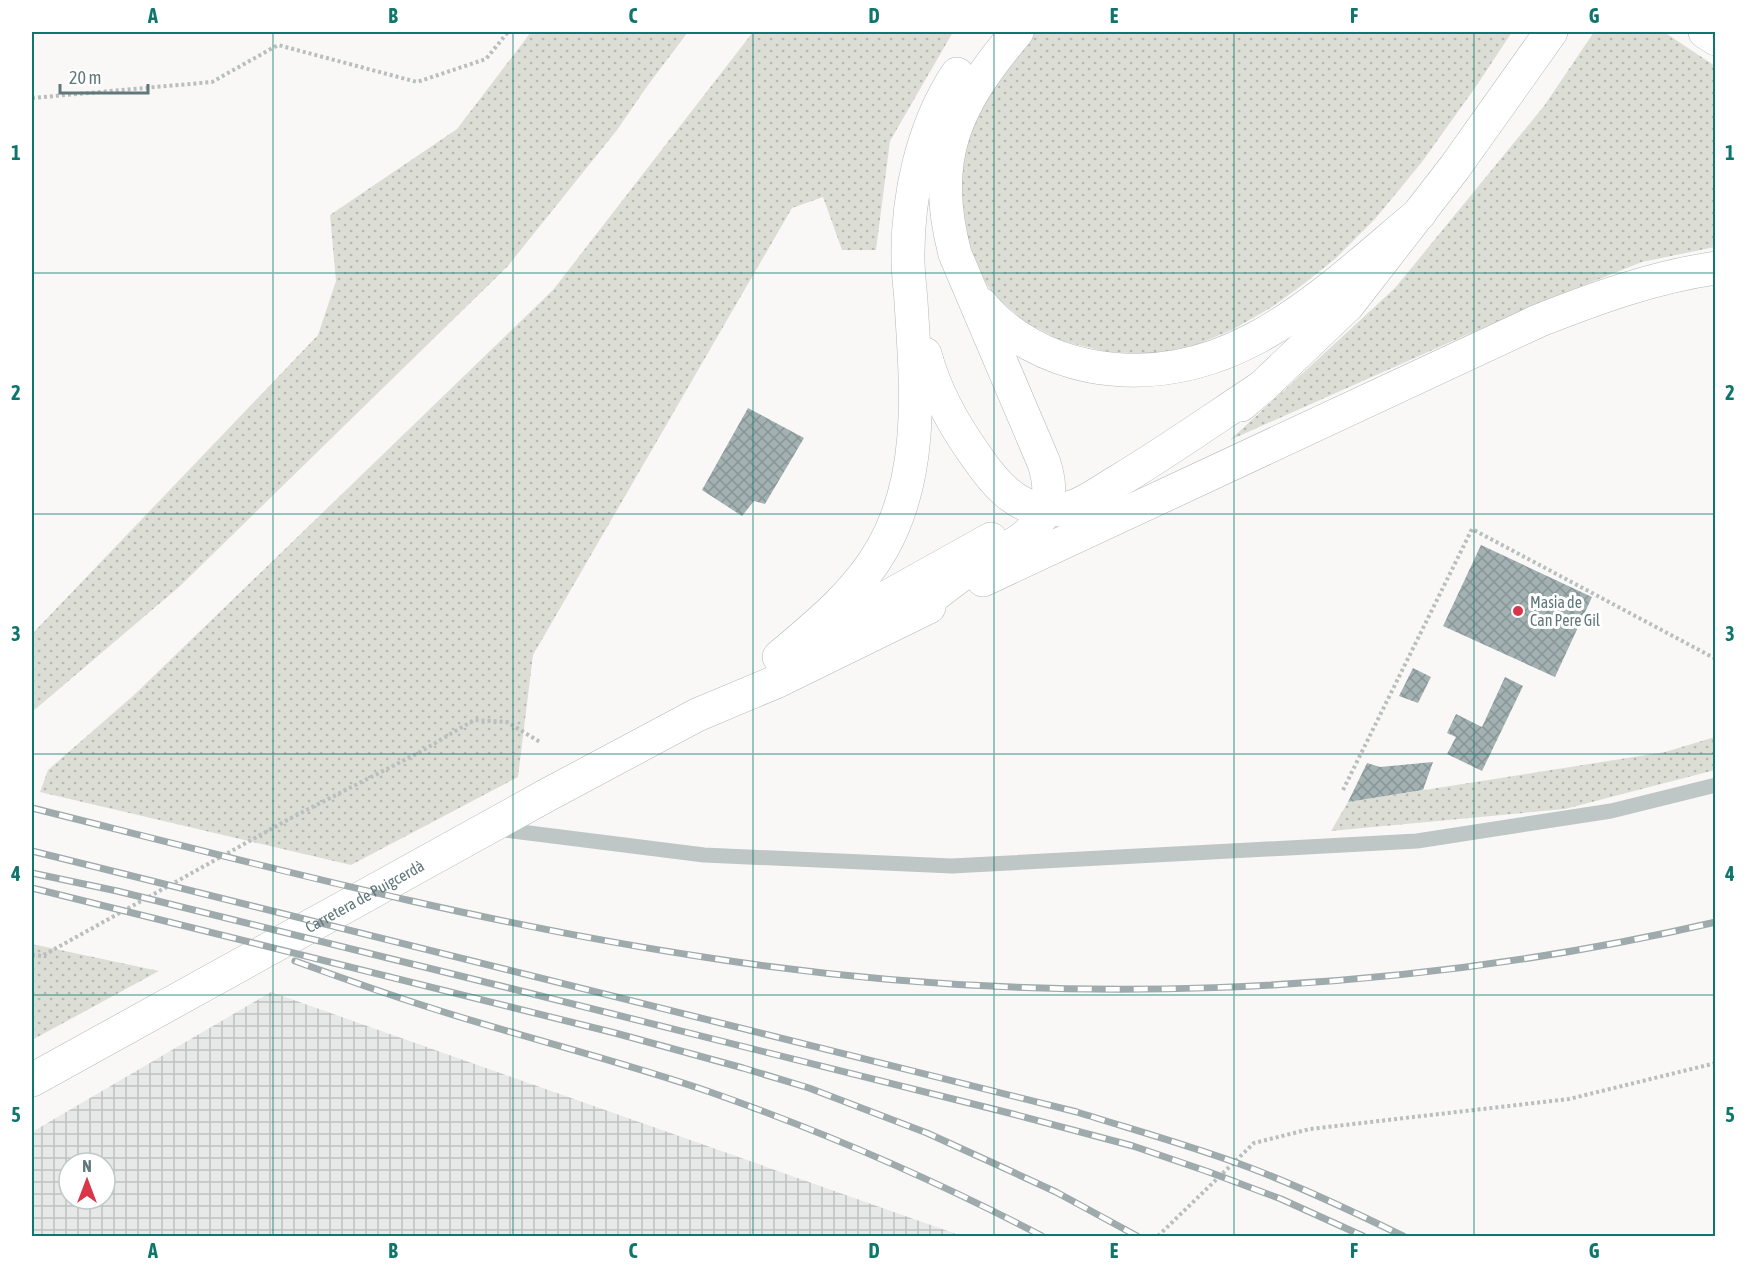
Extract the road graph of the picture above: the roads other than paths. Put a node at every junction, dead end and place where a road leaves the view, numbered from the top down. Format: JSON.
{"nodes":[{"id":1,"x":989,"y":32,"type":"edge"},
{"id":2,"x":1017,"y":32,"type":"edge"},
{"id":3,"x":1551,"y":32,"type":"edge"},
{"id":4,"x":1705,"y":32,"type":"edge"},
{"id":5,"x":1716,"y":39,"type":"edge"},
{"id":6,"x":1420,"y":213,"type":"junction"},
{"id":7,"x":1716,"y":268,"type":"edge"},
{"id":8,"x":964,"y":278,"type":"junction"},
{"id":9,"x":911,"y":300,"type":"junction"},
{"id":10,"x":1262,"y":387,"type":"junction"},
{"id":11,"x":1045,"y":510,"type":"junction"},
{"id":12,"x":983,"y":580,"type":"junction"},
{"id":13,"x":904,"y":619,"type":"junction"},
{"id":14,"x":779,"y":657,"type":"junction"},
{"id":15,"x":697,"y":715,"type":"junction"},
{"id":16,"x":1716,"y":784,"type":"edge"},
{"id":17,"x":488,"y":828,"type":"junction"},
{"id":18,"x":32,"y":1080,"type":"edge"}],
"edges":[{"from":1,"to":9,"type":"main road"},
{"from":2,"to":8,"type":"main road"},
{"from":3,"to":6,"type":"main road"},
{"from":4,"to":5,"type":"main road"},
{"from":6,"to":8,"type":"main road"},
{"from":6,"to":10,"type":"main road"},
{"from":6,"to":11,"type":"main road"},
{"from":7,"to":12,"type":"main road"},
{"from":8,"to":11,"type":"main road"},
{"from":9,"to":11,"type":"main road"},
{"from":9,"to":14,"type":"main road"},
{"from":10,"to":11,"type":"main road"},
{"from":10,"to":12,"type":"main road"},
{"from":11,"to":13,"type":"main road"},
{"from":11,"to":14,"type":"main road"},
{"from":12,"to":13,"type":"main road"},
{"from":13,"to":15,"type":"main road"},
{"from":14,"to":15,"type":"main road"},
{"from":15,"to":17,"type":"main road","name":"Carretera de Puigcerdà"},
{"from":16,"to":17,"type":"lane"},
{"from":17,"to":18,"type":"main road","name":"Carretera de Puigcerdà"}]}
